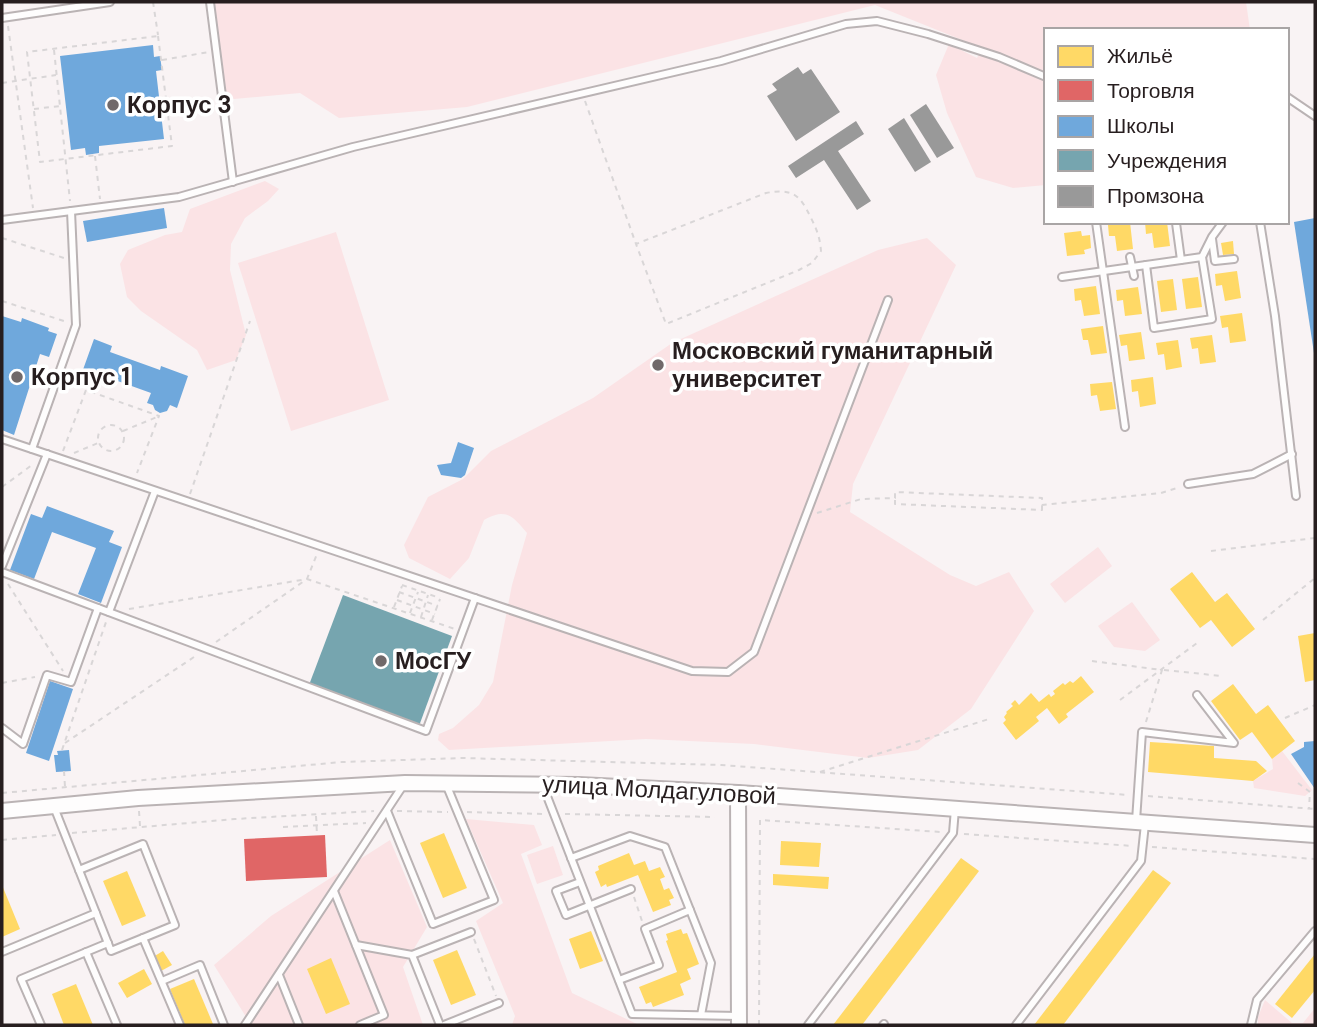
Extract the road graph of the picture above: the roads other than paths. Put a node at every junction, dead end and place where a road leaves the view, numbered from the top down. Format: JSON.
{"nodes":[{"id":1,"x":110,"y":2,"type":"edge"},
{"id":2,"x":210,"y":2,"type":"edge"},
{"id":3,"x":4,"y":18,"type":"edge"},
{"id":4,"x":1044,"y":76,"type":"edge"},
{"id":5,"x":1289,"y":98,"type":"edge"},
{"id":6,"x":1315,"y":116,"type":"edge"},
{"id":7,"x":233,"y":182,"type":"junction"},
{"id":8,"x":71,"y":211,"type":"junction"},
{"id":9,"x":2,"y":220,"type":"edge"},
{"id":10,"x":1096,"y":224,"type":"edge"},
{"id":11,"x":1176,"y":224,"type":"edge"},
{"id":12,"x":1222,"y":224,"type":"edge"},
{"id":13,"x":1260,"y":224,"type":"edge"},
{"id":14,"x":1212,"y":237,"type":"junction"},
{"id":15,"x":1130,"y":257,"type":"dead end"},
{"id":16,"x":1202,"y":257,"type":"junction"},
{"id":17,"x":1234,"y":259,"type":"dead end"},
{"id":18,"x":1181,"y":260,"type":"junction"},
{"id":19,"x":1146,"y":265,"type":"junction"},
{"id":20,"x":1132,"y":267,"type":"junction"},
{"id":21,"x":1103,"y":271,"type":"junction"},
{"id":22,"x":1062,"y":276,"type":"dead end"},
{"id":23,"x":1134,"y":276,"type":"dead end"},
{"id":24,"x":888,"y":300,"type":"dead end"},
{"id":25,"x":1125,"y":427,"type":"dead end"},
{"id":26,"x":2,"y":439,"type":"edge"},
{"id":27,"x":32,"y":449,"type":"junction"},
{"id":28,"x":47,"y":454,"type":"junction"},
{"id":29,"x":1292,"y":454,"type":"junction"},
{"id":30,"x":1188,"y":484,"type":"road end"},
{"id":31,"x":155,"y":491,"type":"junction"},
{"id":32,"x":1296,"y":496,"type":"dead end"},
{"id":33,"x":2,"y":566,"type":"edge"},
{"id":34,"x":2,"y":572,"type":"edge"},
{"id":35,"x":475,"y":598,"type":"junction"},
{"id":36,"x":98,"y":608,"type":"junction"},
{"id":37,"x":109,"y":612,"type":"junction"},
{"id":38,"x":1197,"y":695,"type":"dead end"},
{"id":39,"x":2,"y":729,"type":"edge"},
{"id":40,"x":405,"y":783,"type":"junction"},
{"id":41,"x":445,"y":783,"type":"junction"},
{"id":42,"x":542,"y":785,"type":"junction"},
{"id":43,"x":738,"y":793,"type":"junction"},
{"id":44,"x":54,"y":806,"type":"junction"},
{"id":45,"x":955,"y":809,"type":"junction"},
{"id":46,"x":2,"y":811,"type":"edge"},
{"id":47,"x":387,"y":811,"type":"junction"},
{"id":48,"x":1141,"y":822,"type":"junction"},
{"id":49,"x":1315,"y":835,"type":"edge"},
{"id":50,"x":571,"y":858,"type":"junction"},
{"id":51,"x":79,"y":870,"type":"junction"},
{"id":52,"x":580,"y":882,"type":"junction"},
{"id":53,"x":631,"y":889,"type":"road end"},
{"id":54,"x":334,"y":891,"type":"junction"},
{"id":55,"x":590,"y":905,"type":"junction"},
{"id":56,"x":690,"y":911,"type":"junction"},
{"id":57,"x":96,"y":913,"type":"junction"},
{"id":58,"x":1315,"y":931,"type":"edge"},
{"id":59,"x":471,"y":932,"type":"road end"},
{"id":60,"x":143,"y":937,"type":"junction"},
{"id":61,"x":108,"y":943,"type":"junction"},
{"id":62,"x":356,"y":945,"type":"junction"},
{"id":63,"x":2,"y":952,"type":"edge"},
{"id":64,"x":86,"y":952,"type":"junction"},
{"id":65,"x":412,"y":955,"type":"junction"},
{"id":66,"x":279,"y":975,"type":"junction"},
{"id":67,"x":619,"y":980,"type":"junction"},
{"id":68,"x":162,"y":981,"type":"junction"},
{"id":69,"x":499,"y":1003,"type":"road end"},
{"id":70,"x":701,"y":1015,"type":"junction"},
{"id":71,"x":739,"y":1021,"type":"edge"},
{"id":72,"x":41,"y":1025,"type":"edge"},
{"id":73,"x":117,"y":1025,"type":"edge"},
{"id":74,"x":180,"y":1025,"type":"edge"},
{"id":75,"x":224,"y":1025,"type":"edge"},
{"id":76,"x":245,"y":1025,"type":"edge"},
{"id":77,"x":299,"y":1025,"type":"edge"},
{"id":78,"x":360,"y":1025,"type":"edge"},
{"id":79,"x":442,"y":1025,"type":"edge"},
{"id":80,"x":808,"y":1025,"type":"edge"},
{"id":81,"x":1016,"y":1025,"type":"edge"},
{"id":82,"x":1251,"y":1025,"type":"edge"}],
"edges":[{"from":1,"to":3,"type":"lane"},
{"from":2,"to":7,"type":"lane"},
{"from":4,"to":7,"type":"lane"},
{"from":5,"to":6,"type":"lane"},
{"from":7,"to":8,"type":"lane"},
{"from":8,"to":9,"type":"lane"},
{"from":8,"to":27,"type":"lane"},
{"from":10,"to":21,"type":"lane"},
{"from":11,"to":18,"type":"lane"},
{"from":12,"to":14,"type":"lane"},
{"from":13,"to":29,"type":"lane"},
{"from":14,"to":16,"type":"lane"},
{"from":14,"to":17,"type":"lane"},
{"from":15,"to":20,"type":"lane"},
{"from":16,"to":18,"type":"lane"},
{"from":16,"to":19,"type":"lane"},
{"from":18,"to":19,"type":"lane"},
{"from":19,"to":20,"type":"lane"},
{"from":20,"to":21,"type":"lane"},
{"from":20,"to":23,"type":"lane"},
{"from":21,"to":22,"type":"lane"},
{"from":21,"to":25,"type":"lane"},
{"from":24,"to":35,"type":"lane"},
{"from":26,"to":27,"type":"lane"},
{"from":27,"to":28,"type":"lane"},
{"from":28,"to":31,"type":"lane"},
{"from":28,"to":33,"type":"lane"},
{"from":29,"to":30,"type":"lane"},
{"from":29,"to":32,"type":"lane"},
{"from":31,"to":35,"type":"lane"},
{"from":31,"to":37,"type":"lane"},
{"from":34,"to":36,"type":"lane"},
{"from":35,"to":37,"type":"lane"},
{"from":36,"to":37,"type":"lane"},
{"from":36,"to":39,"type":"lane"},
{"from":38,"to":48,"type":"lane"},
{"from":40,"to":41,"type":"street","name":"улица Молдагуловой"},
{"from":40,"to":44,"type":"street","name":"улица Молдагуловой"},
{"from":40,"to":47,"type":"lane"},
{"from":41,"to":42,"type":"street","name":"улица Молдагуловой"},
{"from":41,"to":47,"type":"lane"},
{"from":42,"to":43,"type":"street","name":"улица Молдагуловой"},
{"from":42,"to":50,"type":"lane"},
{"from":43,"to":45,"type":"street","name":"улица Молдагуловой"},
{"from":43,"to":71,"type":"street"},
{"from":44,"to":46,"type":"street","name":"улица Молдагуловой"},
{"from":44,"to":51,"type":"lane"},
{"from":45,"to":48,"type":"street","name":"улица Молдагуловой"},
{"from":45,"to":80,"type":"lane"},
{"from":47,"to":54,"type":"lane"},
{"from":48,"to":49,"type":"street","name":"улица Молдагуловой"},
{"from":48,"to":81,"type":"lane"},
{"from":50,"to":52,"type":"lane"},
{"from":50,"to":56,"type":"lane"},
{"from":51,"to":57,"type":"lane"},
{"from":51,"to":60,"type":"lane"},
{"from":52,"to":55,"type":"lane"},
{"from":52,"to":55,"type":"lane"},
{"from":53,"to":55,"type":"lane"},
{"from":54,"to":62,"type":"lane"},
{"from":54,"to":66,"type":"lane"},
{"from":55,"to":67,"type":"lane"},
{"from":56,"to":67,"type":"lane"},
{"from":56,"to":70,"type":"lane"},
{"from":57,"to":61,"type":"lane"},
{"from":57,"to":63,"type":"lane"},
{"from":58,"to":82,"type":"lane"},
{"from":59,"to":65,"type":"lane"},
{"from":60,"to":61,"type":"lane"},
{"from":60,"to":68,"type":"lane"},
{"from":61,"to":64,"type":"lane"},
{"from":62,"to":65,"type":"lane"},
{"from":62,"to":78,"type":"lane"},
{"from":64,"to":72,"type":"lane"},
{"from":64,"to":73,"type":"lane"},
{"from":65,"to":79,"type":"lane"},
{"from":66,"to":76,"type":"lane"},
{"from":66,"to":77,"type":"lane"},
{"from":67,"to":70,"type":"lane"},
{"from":68,"to":74,"type":"lane"},
{"from":68,"to":75,"type":"lane"},
{"from":69,"to":79,"type":"lane"},
{"from":70,"to":71,"type":"lane"}]}
